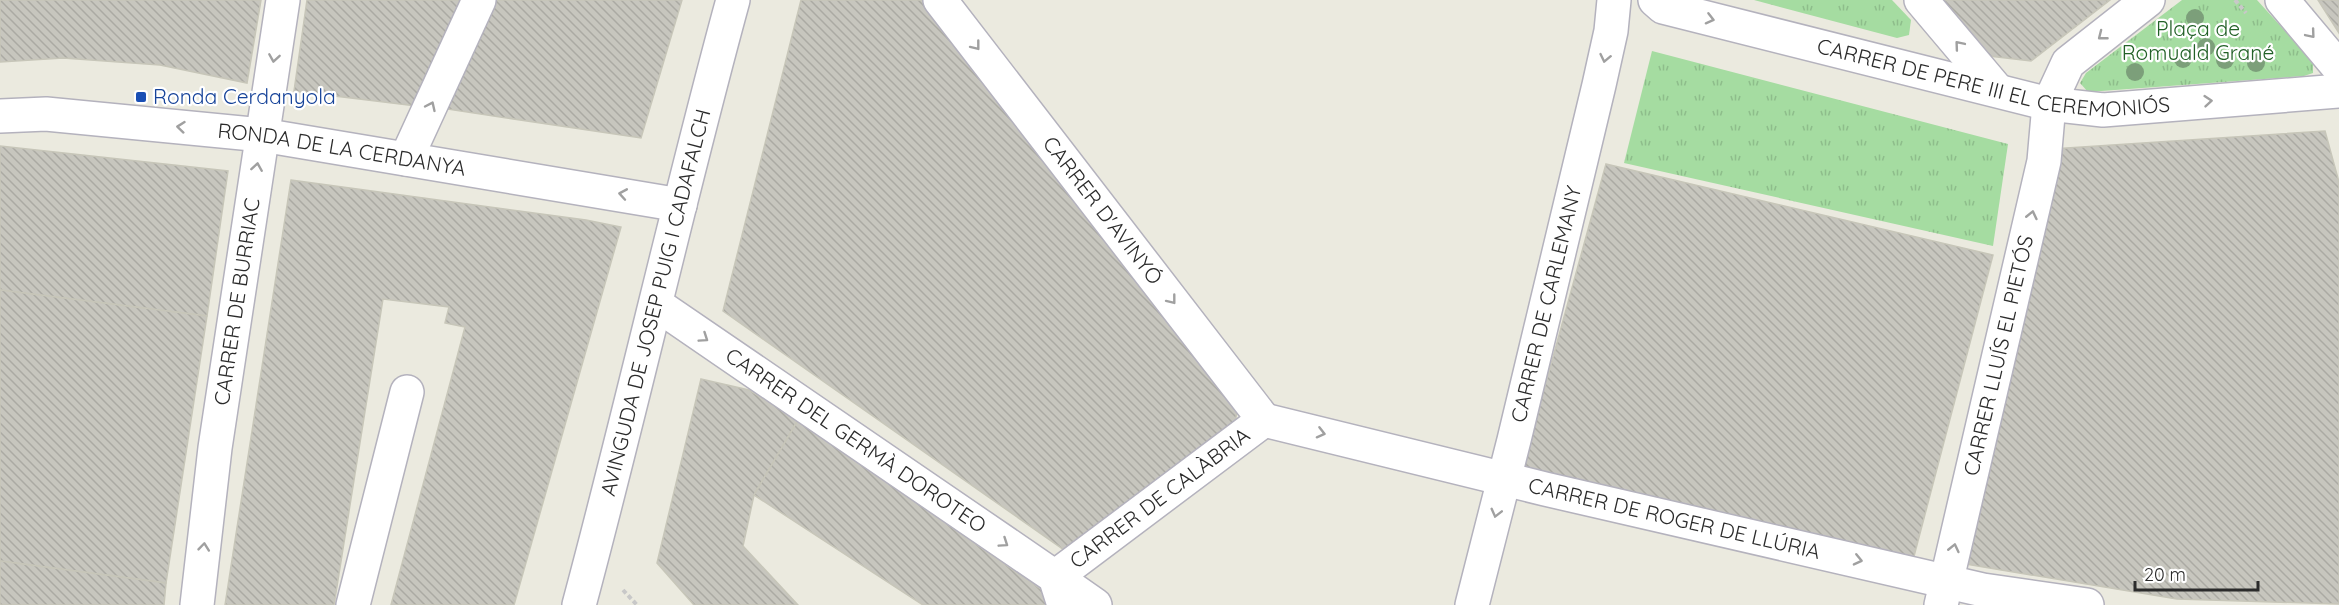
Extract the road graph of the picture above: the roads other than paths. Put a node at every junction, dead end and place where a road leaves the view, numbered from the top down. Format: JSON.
{"nodes":[{"id":1,"x":283,"y":0,"type":"edge"},
{"id":2,"x":479,"y":0,"type":"edge"},
{"id":3,"x":733,"y":0,"type":"edge"},
{"id":4,"x":940,"y":0,"type":"edge"},
{"id":5,"x":1614,"y":0,"type":"edge"},
{"id":6,"x":1655,"y":0,"type":"edge"},
{"id":7,"x":1921,"y":0,"type":"edge"},
{"id":8,"x":2148,"y":0,"type":"edge"},
{"id":9,"x":2282,"y":0,"type":"edge"},
{"id":10,"x":2339,"y":68,"type":"edge"},
{"id":11,"x":1997,"y":90,"type":"junction"},
{"id":12,"x":2339,"y":91,"type":"edge"},
{"id":13,"x":2049,"y":104,"type":"junction"},
{"id":14,"x":0,"y":116,"type":"edge"},
{"id":15,"x":262,"y":135,"type":"junction"},
{"id":16,"x":406,"y":159,"type":"junction"},
{"id":17,"x":681,"y":205,"type":"junction"},
{"id":18,"x":656,"y":304,"type":"junction"},
{"id":19,"x":407,"y":392,"type":"dead end"},
{"id":20,"x":1264,"y":420,"type":"junction"},
{"id":21,"x":1504,"y":477,"type":"junction"},
{"id":22,"x":1059,"y":591,"type":"edge"},
{"id":23,"x":1944,"y":593,"type":"edge"},
{"id":24,"x":197,"y":605,"type":"edge"},
{"id":25,"x":353,"y":605,"type":"edge"},
{"id":26,"x":579,"y":605,"type":"edge"},
{"id":27,"x":1095,"y":605,"type":"edge"},
{"id":28,"x":1472,"y":605,"type":"edge"},
{"id":29,"x":2087,"y":605,"type":"edge"}],
"edges":[{"from":1,"to":15,"type":"street","name":"CARRER DE BURRIAC","one_way":true},
{"from":16,"to":2,"type":"street","one_way":true},
{"from":3,"to":17,"type":"street","name":"AVINGUDA DE JOSEP PUIG I CADAFALCH"},
{"from":4,"to":20,"type":"street","name":"CARRER D'AVINYÓ","one_way":true},
{"from":5,"to":21,"type":"street","name":"CARRER DE CARLEMANY","one_way":true},
{"from":6,"to":11,"type":"street","name":"CARRER DE PERE III EL CEREMONIÓS","one_way":true},
{"from":11,"to":7,"type":"street","one_way":true},
{"from":8,"to":13,"type":"street","name":"CARRER LLUÍS EL PIETÓS","one_way":true},
{"from":9,"to":10,"type":"street","one_way":true},
{"from":11,"to":13,"type":"street","name":"CARRER DE PERE III EL CEREMONIÓS"},
{"from":13,"to":12,"type":"street","name":"CARRER DE PERE III EL CEREMONIÓS","one_way":true},
{"from":23,"to":13,"type":"street","name":"CARRER LLUÍS EL PIETÓS","one_way":true},
{"from":15,"to":14,"type":"street","name":"RONDA DE LA CERDANYA","one_way":true},
{"from":15,"to":16,"type":"street","name":"RONDA DE LA CERDANYA"},
{"from":24,"to":15,"type":"street","name":"CARRER DE BURRIAC","one_way":true},
{"from":17,"to":16,"type":"street","name":"RONDA DE LA CERDANYA","one_way":true},
{"from":17,"to":18,"type":"street","name":"AVINGUDA DE JOSEP PUIG I CADAFALCH"},
{"from":18,"to":22,"type":"street","name":"CARRER DEL GERMÀ DOROTEO","one_way":true},
{"from":18,"to":26,"type":"street","name":"AVINGUDA DE JOSEP PUIG I CADAFALCH"},
{"from":19,"to":25,"type":"street"},
{"from":20,"to":21,"type":"street","name":"CARRER DE ROGER DE LLÚRIA","one_way":true},
{"from":20,"to":22,"type":"street","name":"CARRER DE CALÀBRIA"},
{"from":21,"to":23,"type":"street","name":"CARRER DE ROGER DE LLÚRIA","one_way":true},
{"from":21,"to":28,"type":"street","name":"CARRER DE CARLEMANY","one_way":true},
{"from":22,"to":27,"type":"street","name":"CARRER DEL GERMÀ DOROTEO"},
{"from":23,"to":29,"type":"street","name":"CARRER DE ROGER DE LLÚRIA"}]}
